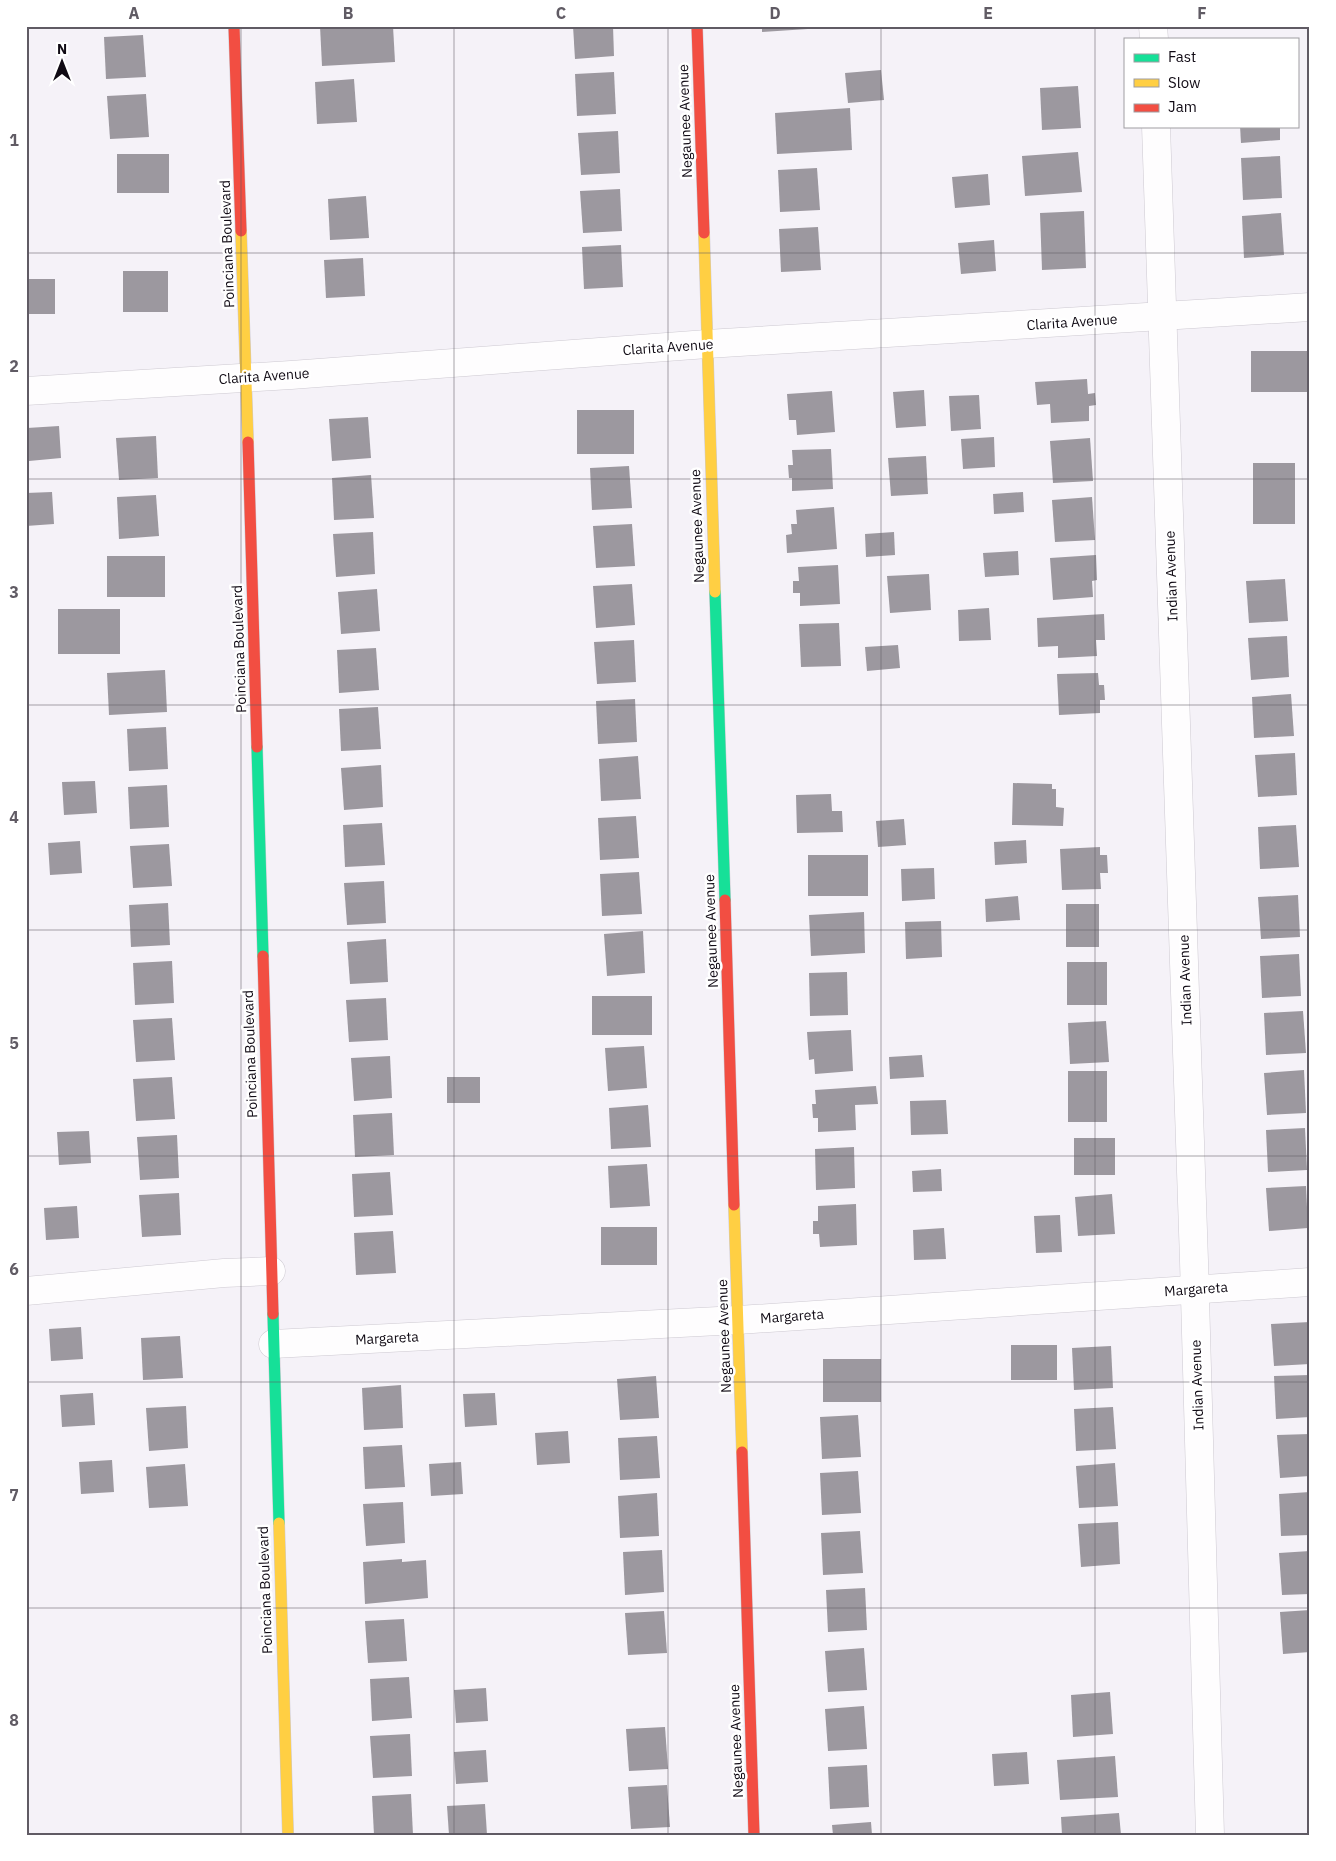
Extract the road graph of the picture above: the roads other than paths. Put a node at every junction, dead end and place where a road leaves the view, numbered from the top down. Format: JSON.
{"nodes":[{"id":1,"x":234,"y":26,"type":"edge"},
{"id":2,"x":697,"y":26,"type":"edge"},
{"id":3,"x":1156,"y":128,"type":"edge"},
{"id":4,"x":1310,"y":307,"type":"edge"},
{"id":5,"x":1163,"y":316,"type":"junction"},
{"id":6,"x":707,"y":344,"type":"junction"},
{"id":7,"x":246,"y":377,"type":"junction"},
{"id":8,"x":26,"y":391,"type":"edge"},
{"id":9,"x":271,"y":1271,"type":"junction"},
{"id":10,"x":1310,"y":1282,"type":"edge"},
{"id":11,"x":1195,"y":1290,"type":"junction"},
{"id":12,"x":26,"y":1291,"type":"edge"},
{"id":13,"x":738,"y":1320,"type":"junction"},
{"id":14,"x":273,"y":1344,"type":"junction"},
{"id":15,"x":288,"y":1835,"type":"edge"},
{"id":16,"x":754,"y":1835,"type":"edge"},
{"id":17,"x":1210,"y":1835,"type":"edge"}],
"edges":[{"from":1,"to":7,"type":"street","name":"Poinciana Boulevard"},
{"from":2,"to":6,"type":"street","name":"Negaunee Avenue"},
{"from":3,"to":5,"type":"street","name":"Indian Avenue"},
{"from":4,"to":5,"type":"street","name":"Clarita Avenue"},
{"from":5,"to":6,"type":"street","name":"Clarita Avenue"},
{"from":5,"to":11,"type":"street","name":"Indian Avenue"},
{"from":6,"to":7,"type":"street","name":"Clarita Avenue"},
{"from":6,"to":13,"type":"street","name":"Negaunee Avenue"},
{"from":7,"to":8,"type":"street","name":"Clarita Avenue"},
{"from":7,"to":9,"type":"street","name":"Poinciana Boulevard"},
{"from":9,"to":12,"type":"street"},
{"from":9,"to":14,"type":"street","name":"Poinciana Boulevard"},
{"from":10,"to":11,"type":"street","name":"Margareta"},
{"from":11,"to":13,"type":"street","name":"Margareta"},
{"from":11,"to":17,"type":"street","name":"Indian Avenue"},
{"from":13,"to":14,"type":"street","name":"Margareta"},
{"from":13,"to":16,"type":"street","name":"Negaunee Avenue"},
{"from":14,"to":15,"type":"street","name":"Poinciana Boulevard"}]}
